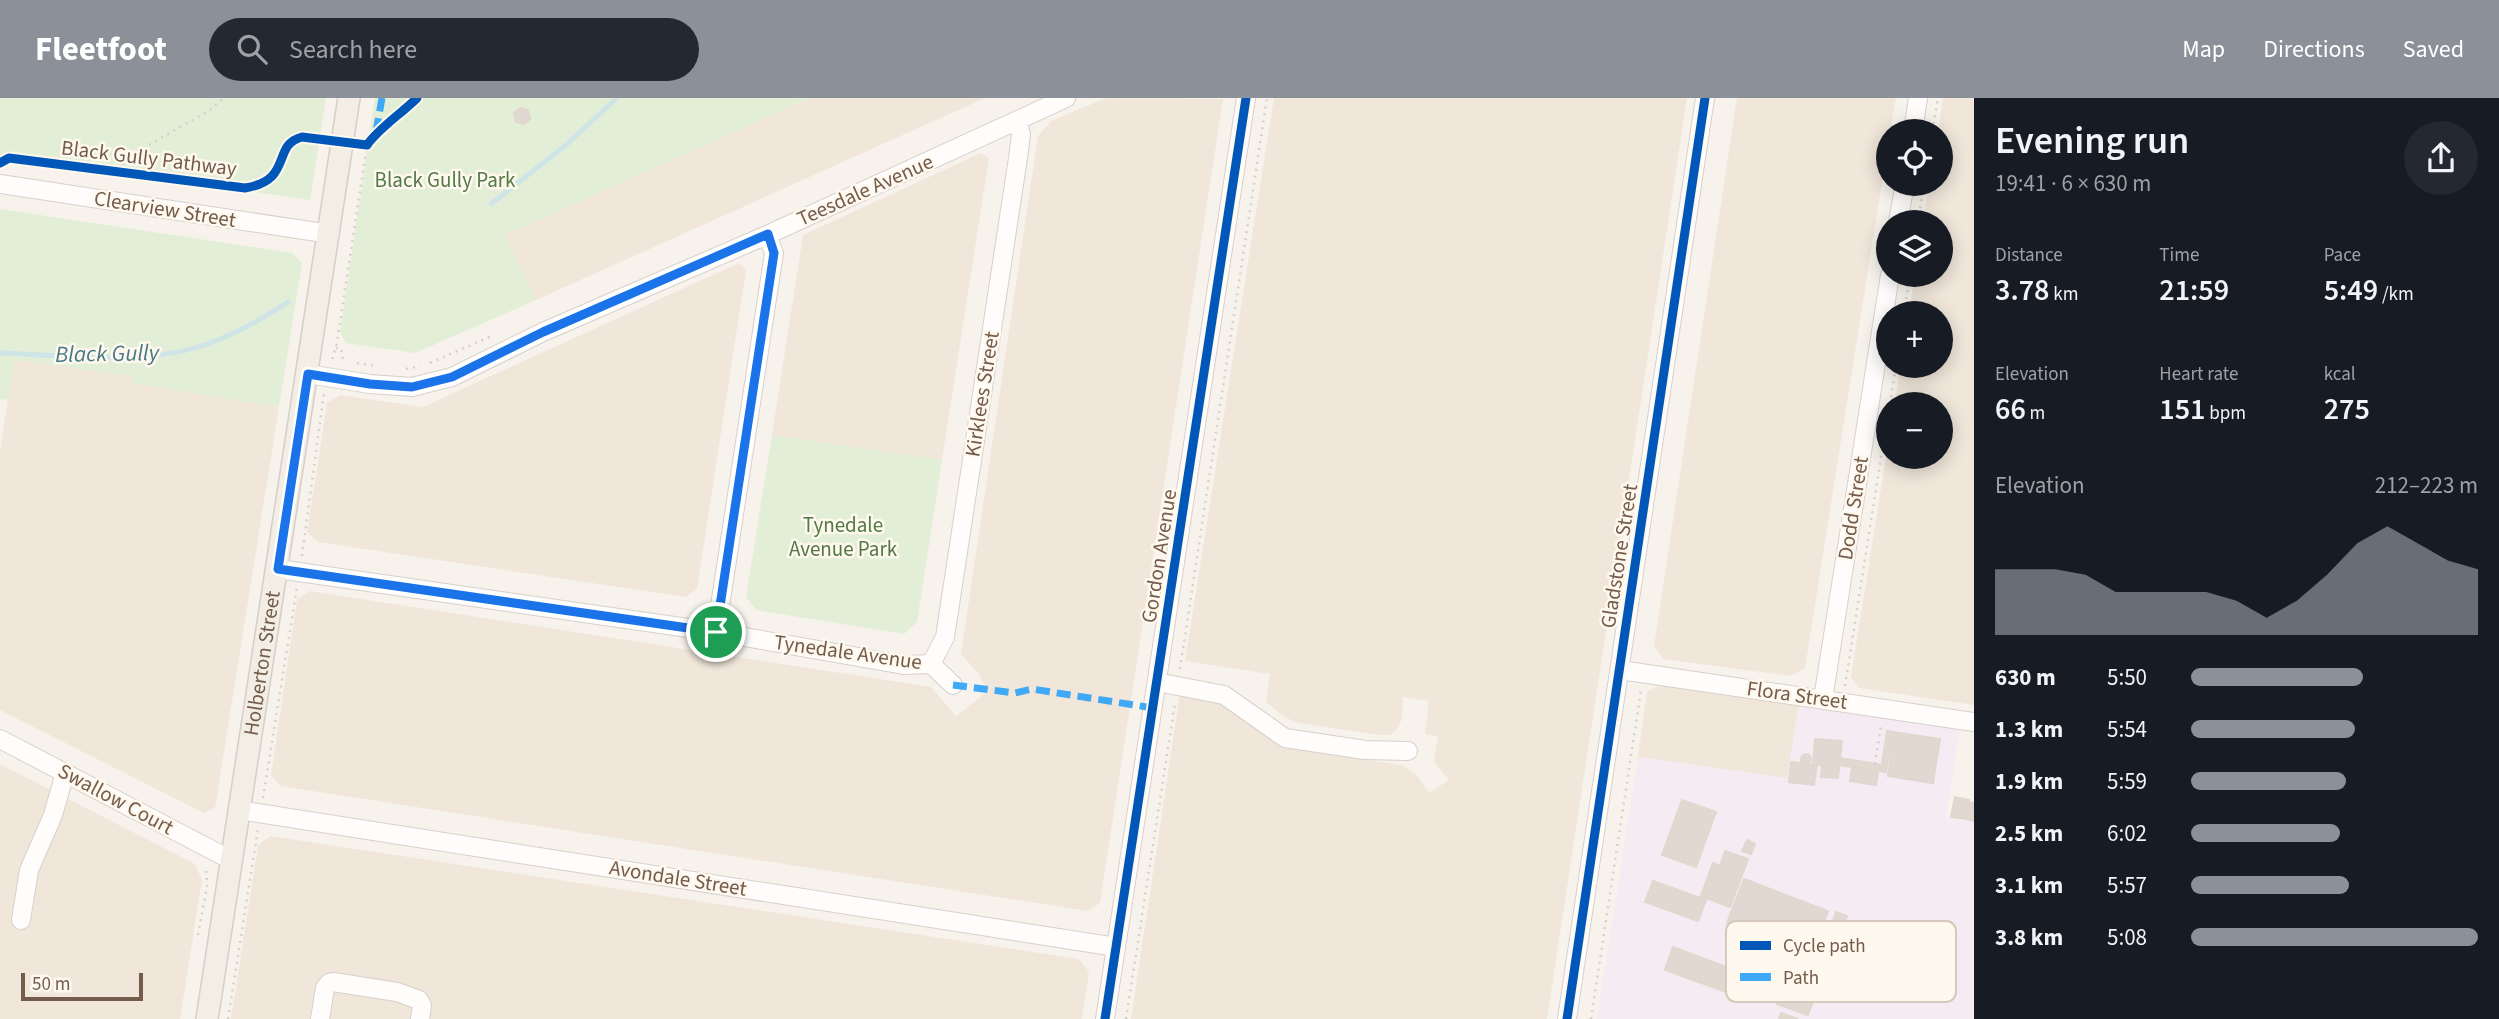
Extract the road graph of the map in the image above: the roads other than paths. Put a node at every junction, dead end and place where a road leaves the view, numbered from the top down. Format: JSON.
{"nodes":[{"id":1,"x":349,"y":98,"type":"edge"},
{"id":2,"x":1066,"y":98,"type":"edge"},
{"id":3,"x":1247,"y":98,"type":"edge"},
{"id":4,"x":1705,"y":98,"type":"edge"},
{"id":5,"x":1918,"y":98,"type":"edge"},
{"id":6,"x":1915,"y":119,"type":"edge"},
{"id":7,"x":1017,"y":122,"type":"junction"},
{"id":8,"x":0,"y":184,"type":"edge"},
{"id":9,"x":330,"y":234,"type":"junction"},
{"id":10,"x":768,"y":234,"type":"junction"},
{"id":11,"x":1888,"y":287,"type":"edge"},
{"id":12,"x":308,"y":374,"type":"junction"},
{"id":13,"x":278,"y":569,"type":"junction"},
{"id":14,"x":716,"y":632,"type":"junction"},
{"id":15,"x":931,"y":664,"type":"junction"},
{"id":16,"x":1620,"y":670,"type":"junction"},
{"id":17,"x":1157,"y":682,"type":"junction"},
{"id":18,"x":953,"y":685,"type":"dead end"},
{"id":19,"x":1823,"y":699,"type":"junction"},
{"id":20,"x":1974,"y":722,"type":"edge"},
{"id":21,"x":0,"y":739,"type":"edge"},
{"id":22,"x":1408,"y":751,"type":"dead end"},
{"id":23,"x":65,"y":773,"type":"junction"},
{"id":24,"x":239,"y":810,"type":"junction"},
{"id":25,"x":231,"y":860,"type":"junction"},
{"id":26,"x":21,"y":920,"type":"dead end"},
{"id":27,"x":1116,"y":947,"type":"junction"},
{"id":28,"x":207,"y":1019,"type":"edge"},
{"id":29,"x":320,"y":1019,"type":"edge"},
{"id":30,"x":420,"y":1019,"type":"edge"},
{"id":31,"x":1105,"y":1019,"type":"edge"},
{"id":32,"x":1567,"y":1019,"type":"edge"}],
"edges":[{"from":1,"to":9,"type":"main road","name":"Holberton Street"},
{"from":2,"to":7,"type":"street","name":"Teesdale Avenue"},
{"from":3,"to":17,"type":"street","name":"Gordon Avenue"},
{"from":4,"to":16,"type":"street","name":"Gladstone Street"},
{"from":5,"to":6,"type":"street"},
{"from":7,"to":10,"type":"street","name":"Teesdale Avenue"},
{"from":7,"to":15,"type":"street","name":"Kirklees Street"},
{"from":8,"to":9,"type":"street","name":"Clearview Street"},
{"from":9,"to":12,"type":"main road","name":"Holberton Street"},
{"from":10,"to":12,"type":"street","name":"Teesdale Avenue"},
{"from":10,"to":14,"type":"street"},
{"from":11,"to":19,"type":"street","name":"Dodd Street"},
{"from":12,"to":13,"type":"main road","name":"Holberton Street"},
{"from":13,"to":14,"type":"street","name":"Tynedale Avenue"},
{"from":13,"to":24,"type":"main road","name":"Holberton Street"},
{"from":14,"to":15,"type":"street","name":"Tynedale Avenue"},
{"from":15,"to":18,"type":"street","name":"Tynedale Avenue"},
{"from":16,"to":19,"type":"street","name":"Flora Street"},
{"from":16,"to":32,"type":"street","name":"Gladstone Street"},
{"from":17,"to":22,"type":"street"},
{"from":17,"to":27,"type":"street","name":"Gordon Avenue"},
{"from":19,"to":20,"type":"street","name":"Flora Street"},
{"from":21,"to":23,"type":"street","name":"Swallow Court"},
{"from":23,"to":25,"type":"street","name":"Swallow Court"},
{"from":23,"to":26,"type":"street"},
{"from":24,"to":25,"type":"main road","name":"Holberton Street"},
{"from":24,"to":27,"type":"street","name":"Avondale Street"},
{"from":25,"to":28,"type":"main road","name":"Holberton Street"},
{"from":27,"to":31,"type":"street","name":"Gordon Avenue"},
{"from":29,"to":30,"type":"street"}]}
